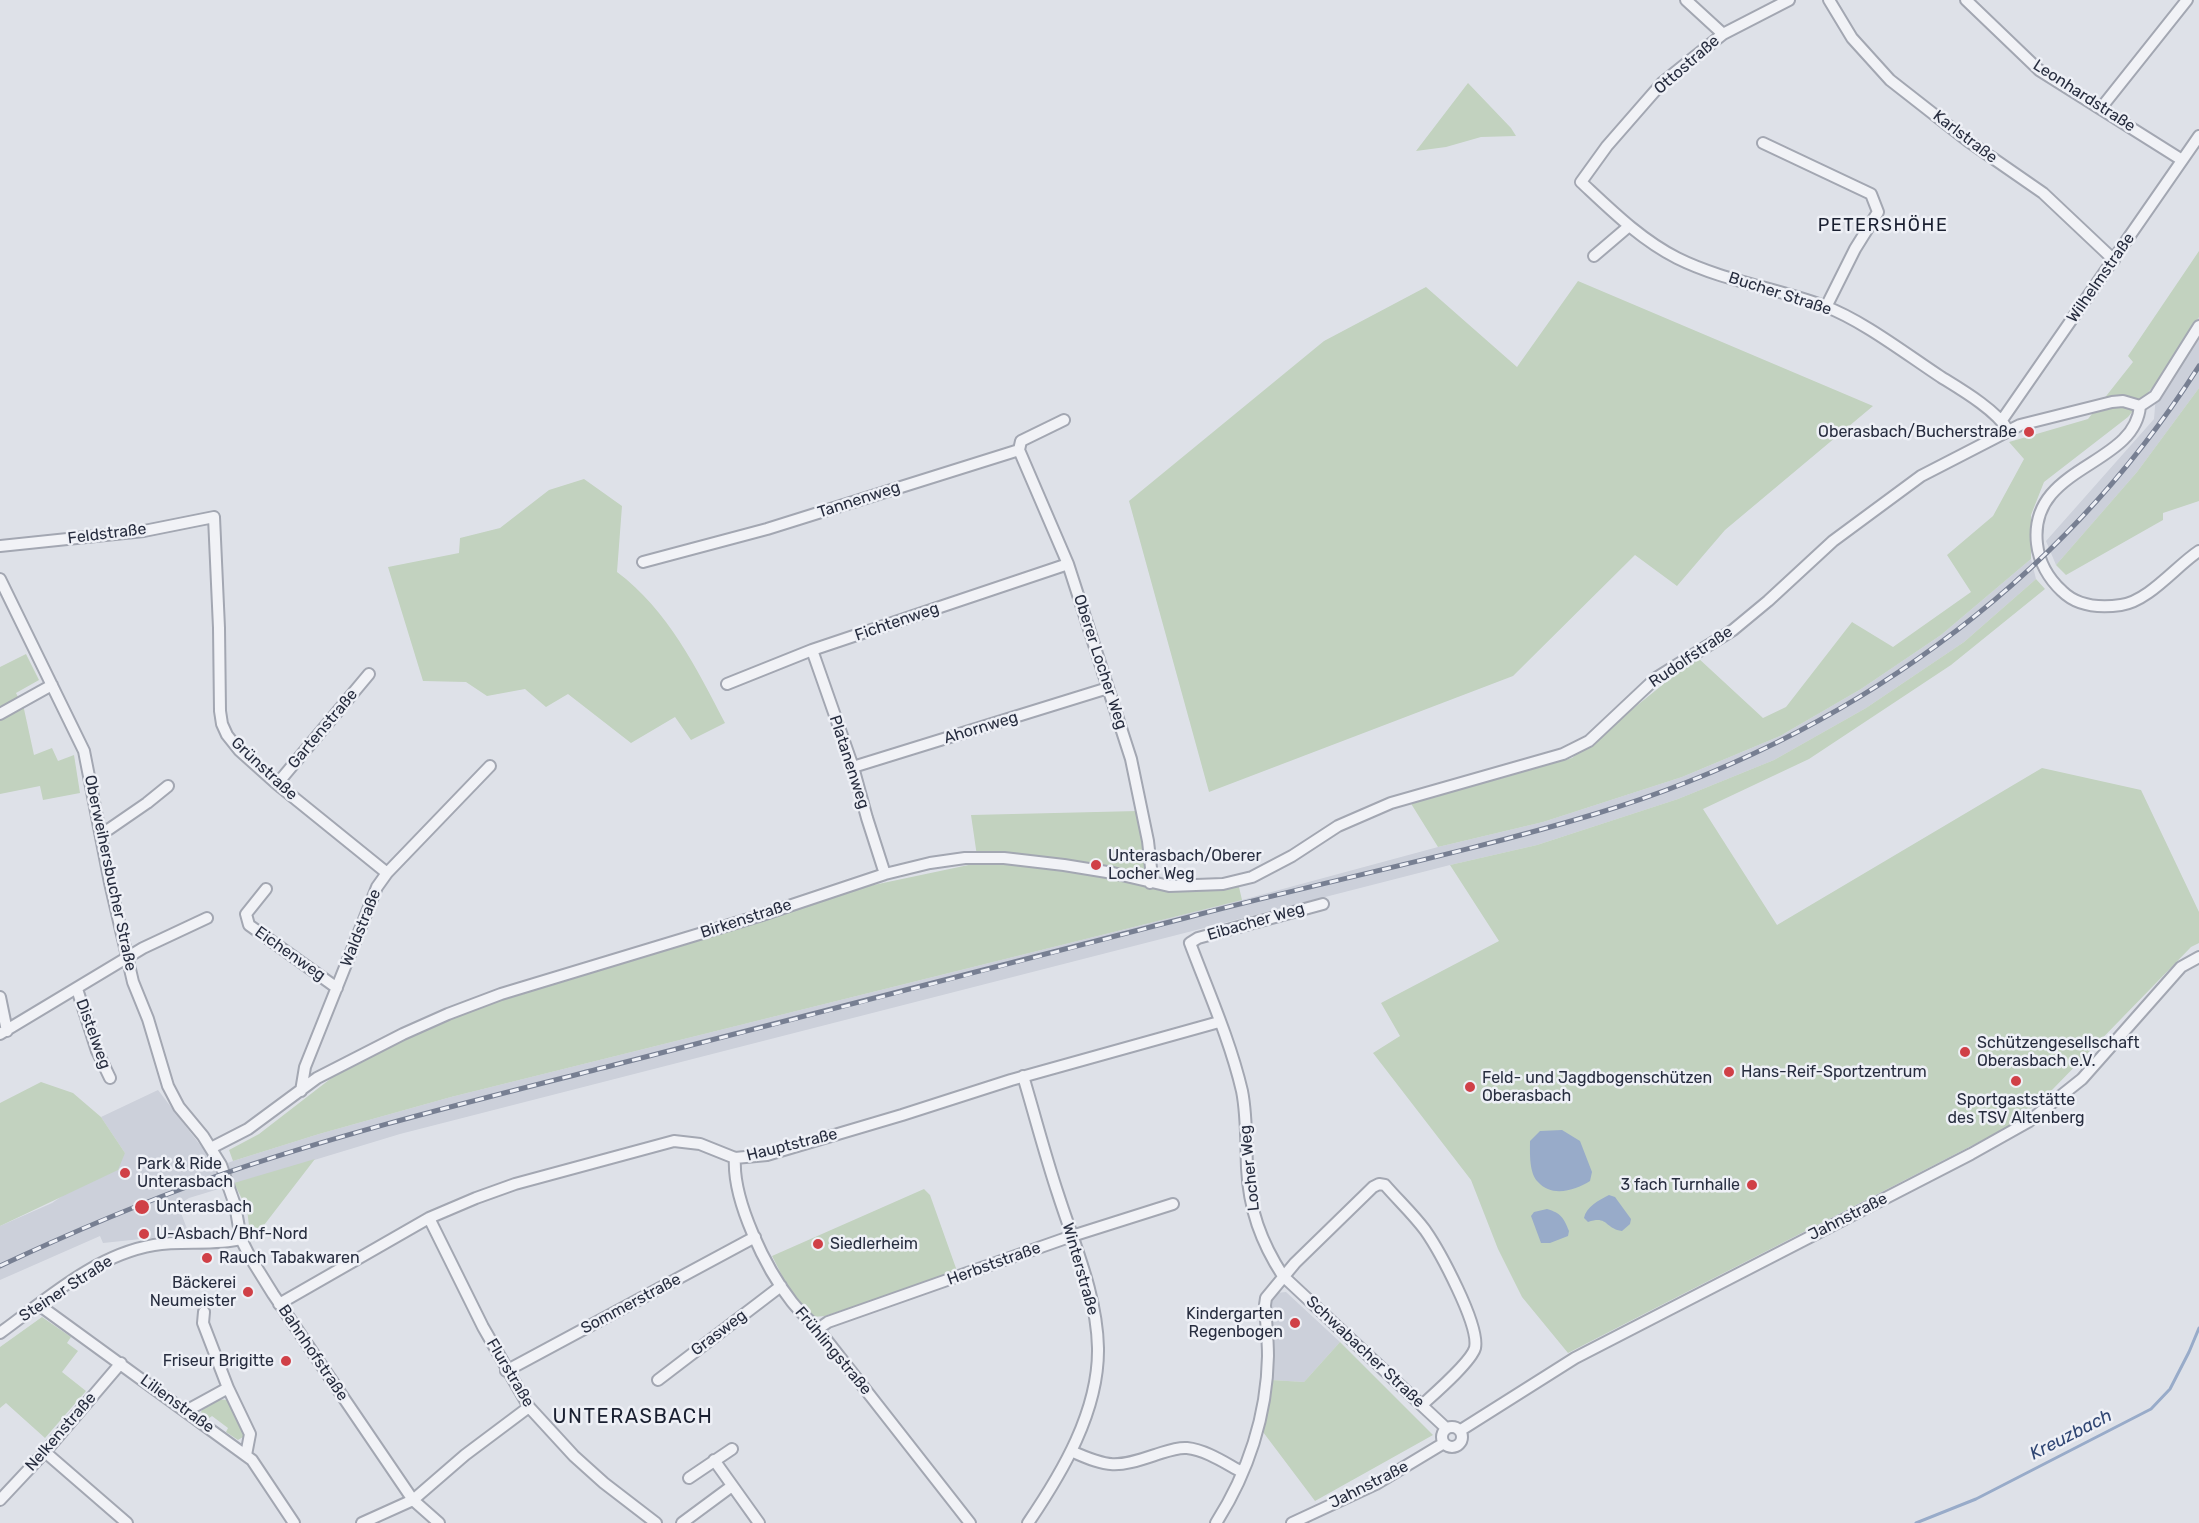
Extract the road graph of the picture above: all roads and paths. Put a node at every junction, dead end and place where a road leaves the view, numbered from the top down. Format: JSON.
{"nodes":[{"id":1,"x":1686,"y":0,"type":"edge"},
{"id":2,"x":1789,"y":0,"type":"edge"},
{"id":3,"x":1829,"y":0,"type":"edge"},
{"id":4,"x":1966,"y":0,"type":"edge"},
{"id":5,"x":2187,"y":0,"type":"edge"},
{"id":6,"x":1723,"y":34,"type":"junction"},
{"id":7,"x":2101,"y":108,"type":"junction"},
{"id":8,"x":2199,"y":136,"type":"edge"},
{"id":9,"x":1763,"y":143,"type":"dead end"},
{"id":10,"x":2182,"y":160,"type":"junction"},
{"id":11,"x":1581,"y":182,"type":"joint"},
{"id":12,"x":1628,"y":226,"type":"junction"},
{"id":13,"x":1594,"y":256,"type":"dead end"},
{"id":14,"x":2114,"y":260,"type":"junction"},
{"id":15,"x":1826,"y":307,"type":"junction"},
{"id":16,"x":2199,"y":326,"type":"edge"},
{"id":17,"x":2140,"y":406,"type":"junction"},
{"id":18,"x":1064,"y":420,"type":"dead end"},
{"id":19,"x":2005,"y":425,"type":"junction"},
{"id":20,"x":1019,"y":450,"type":"junction"},
{"id":21,"x":214,"y":517,"type":"joint"},
{"id":22,"x":0,"y":546,"type":"edge"},
{"id":23,"x":2199,"y":551,"type":"edge"},
{"id":24,"x":644,"y":562,"type":"dead end"},
{"id":25,"x":1068,"y":564,"type":"junction"},
{"id":26,"x":1,"y":583,"type":"edge"},
{"id":27,"x":812,"y":650,"type":"junction"},
{"id":28,"x":369,"y":674,"type":"dead end"},
{"id":29,"x":727,"y":684,"type":"dead end"},
{"id":30,"x":52,"y":685,"type":"junction"},
{"id":31,"x":1108,"y":688,"type":"junction"},
{"id":32,"x":0,"y":714,"type":"edge"},
{"id":33,"x":490,"y":766,"type":"dead end"},
{"id":34,"x":853,"y":767,"type":"junction"},
{"id":35,"x":277,"y":784,"type":"junction"},
{"id":36,"x":168,"y":786,"type":"dead end"},
{"id":37,"x":102,"y":834,"type":"junction"},
{"id":38,"x":387,"y":873,"type":"junction"},
{"id":39,"x":885,"y":874,"type":"junction"},
{"id":40,"x":1150,"y":883,"type":"junction"},
{"id":41,"x":266,"y":889,"type":"dead end"},
{"id":42,"x":1323,"y":904,"type":"dead end"},
{"id":43,"x":207,"y":918,"type":"dead end"},
{"id":44,"x":1190,"y":943,"type":"joint"},
{"id":45,"x":2199,"y":957,"type":"edge"},
{"id":46,"x":127,"y":958,"type":"junction"},
{"id":47,"x":337,"y":988,"type":"junction"},
{"id":48,"x":77,"y":989,"type":"junction"},
{"id":49,"x":0,"y":997,"type":"edge"},
{"id":50,"x":1219,"y":1022,"type":"junction"},
{"id":51,"x":3,"y":1033,"type":"edge"},
{"id":52,"x":1023,"y":1077,"type":"junction"},
{"id":53,"x":110,"y":1078,"type":"dead end"},
{"id":54,"x":301,"y":1091,"type":"junction"},
{"id":55,"x":211,"y":1149,"type":"junction"},
{"id":56,"x":735,"y":1158,"type":"junction"},
{"id":57,"x":221,"y":1165,"type":"joint"},
{"id":58,"x":1173,"y":1204,"type":"dead end"},
{"id":59,"x":429,"y":1218,"type":"junction"},
{"id":60,"x":1072,"y":1236,"type":"junction"},
{"id":61,"x":755,"y":1237,"type":"junction"},
{"id":62,"x":242,"y":1239,"type":"junction"},
{"id":63,"x":1283,"y":1276,"type":"junction"},
{"id":64,"x":781,"y":1286,"type":"junction"},
{"id":65,"x":279,"y":1304,"type":"junction"},
{"id":66,"x":39,"y":1305,"type":"junction"},
{"id":67,"x":204,"y":1312,"type":"dead end"},
{"id":68,"x":818,"y":1329,"type":"junction"},
{"id":69,"x":0,"y":1334,"type":"edge"},
{"id":70,"x":121,"y":1363,"type":"junction"},
{"id":71,"x":506,"y":1371,"type":"junction"},
{"id":72,"x":658,"y":1380,"type":"dead end"},
{"id":73,"x":228,"y":1388,"type":"junction"},
{"id":74,"x":1422,"y":1406,"type":"junction"},
{"id":75,"x":529,"y":1407,"type":"junction"},
{"id":76,"x":186,"y":1411,"type":"junction"},
{"id":77,"x":1446,"y":1428,"type":"junction"},
{"id":78,"x":1461,"y":1430,"type":"junction"},
{"id":79,"x":1444,"y":1443,"type":"junction"},
{"id":80,"x":732,"y":1449,"type":"dead end"},
{"id":81,"x":1071,"y":1451,"type":"junction"},
{"id":82,"x":45,"y":1452,"type":"junction"},
{"id":83,"x":246,"y":1455,"type":"junction"},
{"id":84,"x":714,"y":1460,"type":"junction"},
{"id":85,"x":1242,"y":1472,"type":"junction"},
{"id":86,"x":689,"y":1478,"type":"dead end"},
{"id":87,"x":732,"y":1485,"type":"junction"},
{"id":88,"x":0,"y":1500,"type":"edge"},
{"id":89,"x":413,"y":1500,"type":"junction"},
{"id":90,"x":127,"y":1523,"type":"edge"},
{"id":91,"x":294,"y":1523,"type":"edge"},
{"id":92,"x":362,"y":1523,"type":"edge"},
{"id":93,"x":439,"y":1523,"type":"edge"},
{"id":94,"x":656,"y":1523,"type":"edge"},
{"id":95,"x":682,"y":1523,"type":"edge"},
{"id":96,"x":759,"y":1523,"type":"edge"},
{"id":97,"x":970,"y":1523,"type":"edge"},
{"id":98,"x":1028,"y":1523,"type":"edge"},
{"id":99,"x":1216,"y":1523,"type":"edge"},
{"id":100,"x":1292,"y":1523,"type":"edge"}],
"edges":[{"from":1,"to":6,"type":"street"},
{"from":2,"to":6,"type":"street","name":"Ottostraße"},
{"from":3,"to":14,"type":"street","name":"Karlstraße"},
{"from":4,"to":7,"type":"street","name":"Leonhardstraße"},
{"from":5,"to":7,"type":"street"},
{"from":6,"to":11,"type":"street","name":"Ottostraße"},
{"from":7,"to":10,"type":"street","name":"Leonhardstraße"},
{"from":8,"to":10,"type":"street","name":"Wilhelmstraße"},
{"from":9,"to":15,"type":"street"},
{"from":10,"to":14,"type":"street","name":"Wilhelmstraße"},
{"from":11,"to":12,"type":"street","name":"Bucher Straße"},
{"from":12,"to":13,"type":"street"},
{"from":12,"to":15,"type":"street","name":"Bucher Straße"},
{"from":14,"to":19,"type":"street","name":"Wilhelmstraße"},
{"from":15,"to":19,"type":"street","name":"Bucher Straße"},
{"from":16,"to":17,"type":"street"},
{"from":17,"to":19,"type":"street","name":"Rudolfstraße"},
{"from":17,"to":23,"type":"street"},
{"from":18,"to":20,"type":"street","name":"Tannenweg"},
{"from":19,"to":40,"type":"street","name":"Rudolfstraße"},
{"from":20,"to":24,"type":"street","name":"Tannenweg"},
{"from":20,"to":25,"type":"street","name":"Oberer Locher Weg"},
{"from":21,"to":22,"type":"street","name":"Feldstraße"},
{"from":21,"to":35,"type":"street","name":"Grünstraße"},
{"from":25,"to":27,"type":"street","name":"Fichtenweg"},
{"from":25,"to":31,"type":"street","name":"Oberer Locher Weg"},
{"from":26,"to":30,"type":"street","name":"Oberweihersbucher Straße"},
{"from":27,"to":29,"type":"street","name":"Fichtenweg"},
{"from":27,"to":34,"type":"street","name":"Platanenweg"},
{"from":28,"to":35,"type":"street","name":"Gartenstraße"},
{"from":30,"to":32,"type":"street"},
{"from":30,"to":37,"type":"street","name":"Oberweihersbucher Straße"},
{"from":31,"to":34,"type":"street","name":"Ahornweg"},
{"from":31,"to":40,"type":"street","name":"Oberer Locher Weg"},
{"from":33,"to":38,"type":"street","name":"Waldstraße"},
{"from":34,"to":39,"type":"street","name":"Platanenweg"},
{"from":35,"to":38,"type":"street","name":"Grünstraße"},
{"from":36,"to":37,"type":"street"},
{"from":37,"to":46,"type":"street","name":"Oberweihersbucher Straße"},
{"from":38,"to":47,"type":"street","name":"Waldstraße"},
{"from":39,"to":40,"type":"street","name":"Birkenstraße"},
{"from":39,"to":54,"type":"street","name":"Birkenstraße"},
{"from":41,"to":47,"type":"street","name":"Eichenweg"},
{"from":42,"to":44,"type":"street","name":"Eibacher Weg"},
{"from":43,"to":46,"type":"street"},
{"from":44,"to":50,"type":"street","name":"Locher Weg"},
{"from":45,"to":78,"type":"street","name":"Jahnstraße"},
{"from":46,"to":48,"type":"street"},
{"from":46,"to":55,"type":"street","name":"Oberweihersbucher Straße"},
{"from":47,"to":54,"type":"street","name":"Waldstraße"},
{"from":48,"to":51,"type":"street"},
{"from":48,"to":53,"type":"street","name":"Distelweg"},
{"from":49,"to":51,"type":"street"},
{"from":50,"to":52,"type":"street","name":"Hauptstraße"},
{"from":50,"to":63,"type":"street","name":"Locher Weg"},
{"from":52,"to":56,"type":"street","name":"Hauptstraße"},
{"from":52,"to":60,"type":"street","name":"Winterstraße"},
{"from":54,"to":55,"type":"street"},
{"from":55,"to":57,"type":"street","name":"Oberweihersbucher Straße"},
{"from":56,"to":59,"type":"street","name":"Hauptstraße"},
{"from":56,"to":61,"type":"street","name":"Frühlingstraße"},
{"from":57,"to":62,"type":"street","name":"Bahnhofstraße"},
{"from":58,"to":60,"type":"street","name":"Herbststraße"},
{"from":59,"to":65,"type":"street","name":"Hauptstraße"},
{"from":59,"to":71,"type":"street","name":"Flurstraße"},
{"from":60,"to":68,"type":"street","name":"Herbststraße"},
{"from":60,"to":81,"type":"street","name":"Winterstraße"},
{"from":61,"to":64,"type":"street","name":"Frühlingstraße"},
{"from":61,"to":71,"type":"street","name":"Sommerstraße"},
{"from":62,"to":65,"type":"street","name":"Bahnhofstraße"},
{"from":62,"to":66,"type":"street","name":"Steiner Straße"},
{"from":63,"to":74,"type":"street","name":"Schwabacher Straße"},
{"from":63,"to":74,"type":"street"},
{"from":63,"to":85,"type":"street"},
{"from":64,"to":68,"type":"street","name":"Frühlingstraße"},
{"from":64,"to":72,"type":"street","name":"Grasweg"},
{"from":65,"to":89,"type":"street","name":"Bahnhofstraße"},
{"from":66,"to":69,"type":"street","name":"Steiner Straße"},
{"from":66,"to":70,"type":"street","name":"Lilienstraße"},
{"from":67,"to":73,"type":"street"},
{"from":68,"to":97,"type":"street","name":"Frühlingstraße"},
{"from":70,"to":76,"type":"street","name":"Lilienstraße"},
{"from":70,"to":82,"type":"street","name":"Nelkenstraße"},
{"from":71,"to":75,"type":"street","name":"Flurstraße"},
{"from":73,"to":76,"type":"street"},
{"from":73,"to":83,"type":"street"},
{"from":74,"to":77,"type":"street","name":"Schwabacher Straße"},
{"from":75,"to":89,"type":"street"},
{"from":75,"to":94,"type":"street","name":"Flurstraße"},
{"from":76,"to":83,"type":"street","name":"Lilienstraße"},
{"from":77,"to":78,"type":"street"},
{"from":77,"to":79,"type":"street"},
{"from":78,"to":79,"type":"street","name":"Jahnstraße"},
{"from":79,"to":100,"type":"street","name":"Jahnstraße"},
{"from":80,"to":84,"type":"street"},
{"from":81,"to":85,"type":"street"},
{"from":81,"to":98,"type":"street","name":"Winterstraße"},
{"from":82,"to":88,"type":"street","name":"Nelkenstraße"},
{"from":82,"to":90,"type":"street"},
{"from":83,"to":91,"type":"street","name":"Lilienstraße"},
{"from":84,"to":86,"type":"street"},
{"from":84,"to":87,"type":"street"},
{"from":85,"to":99,"type":"street"},
{"from":87,"to":95,"type":"street"},
{"from":87,"to":96,"type":"street"},
{"from":89,"to":92,"type":"street"},
{"from":89,"to":93,"type":"street","name":"Bahnhofstraße"}]}
